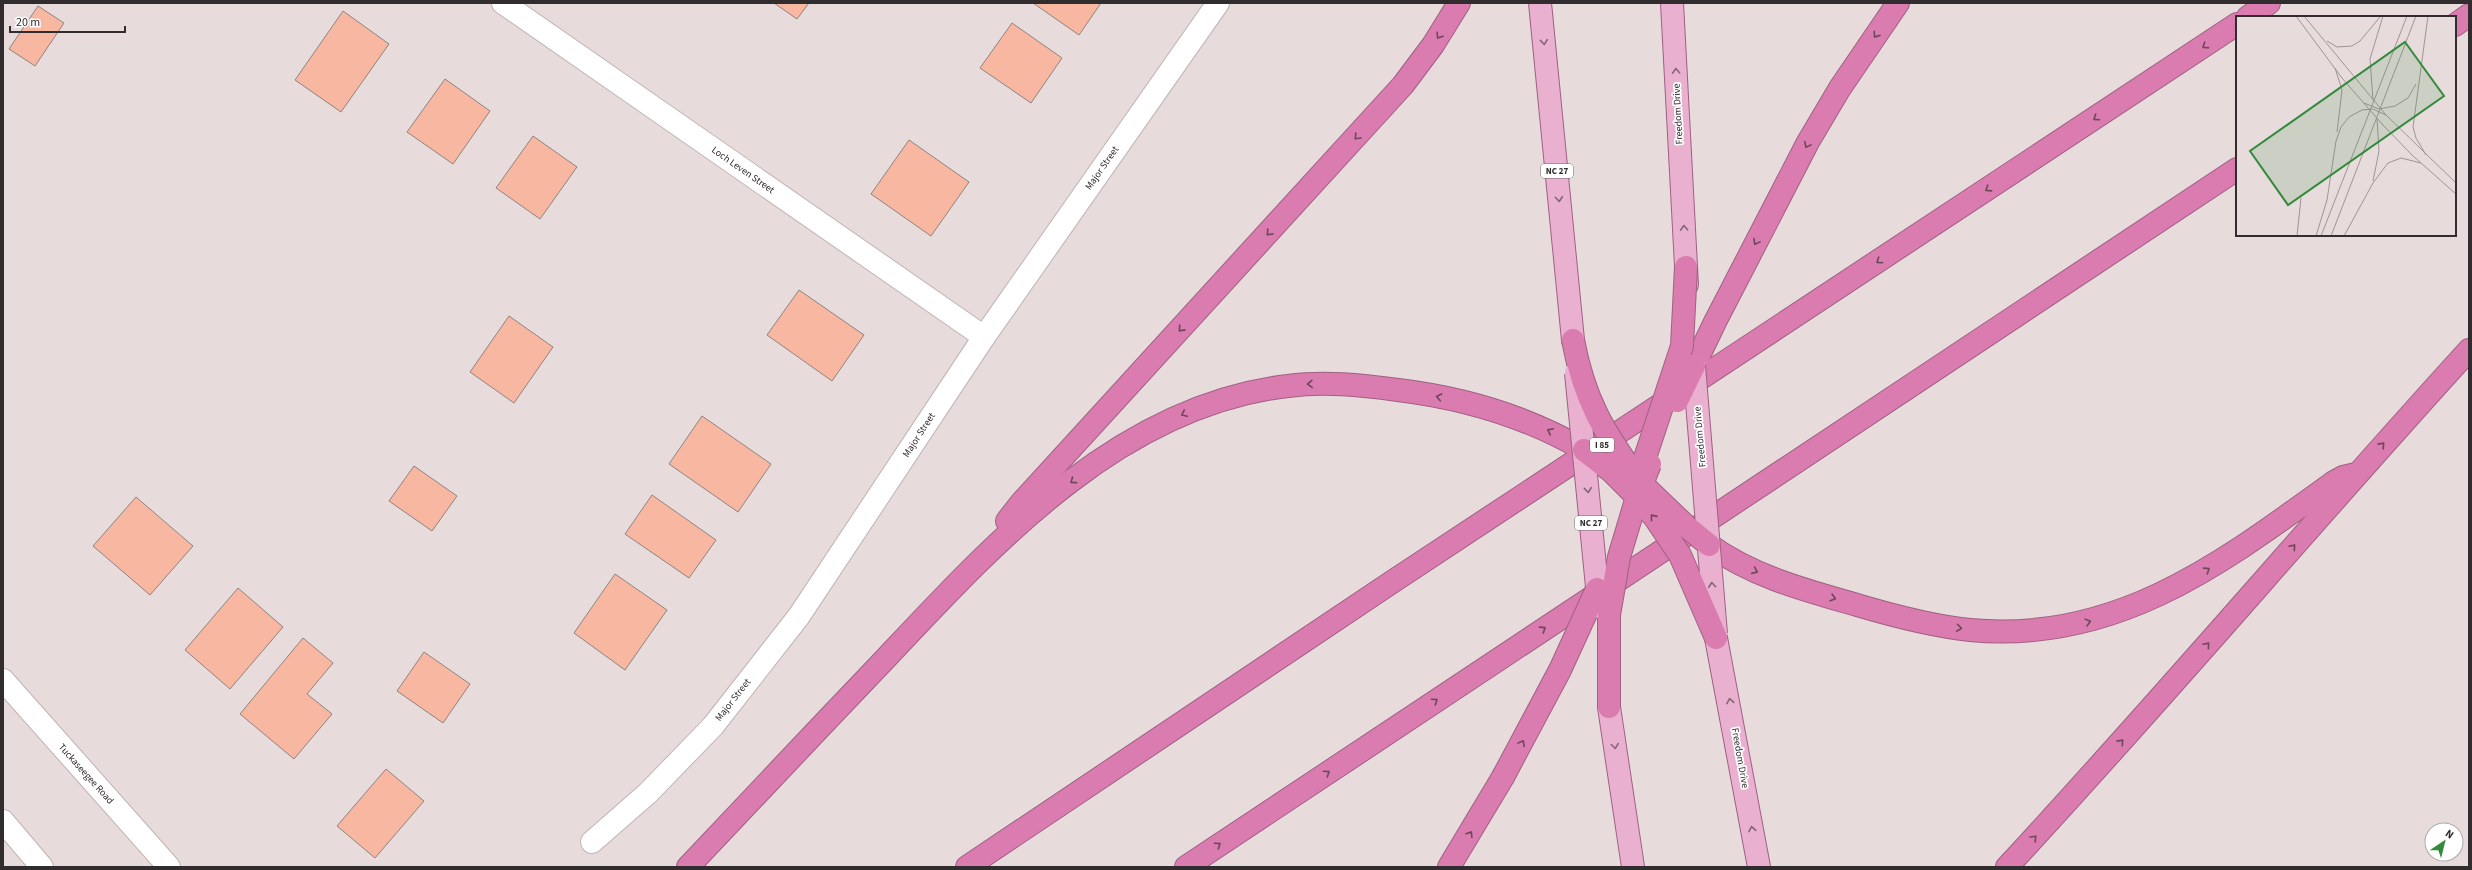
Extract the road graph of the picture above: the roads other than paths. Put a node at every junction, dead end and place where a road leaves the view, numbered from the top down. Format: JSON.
{"nodes":[{"id":1,"x":503,"y":3,"type":"edge"},
{"id":2,"x":1218,"y":3,"type":"edge"},
{"id":3,"x":1459,"y":3,"type":"edge"},
{"id":4,"x":1540,"y":3,"type":"edge"},
{"id":5,"x":1672,"y":3,"type":"edge"},
{"id":6,"x":1898,"y":3,"type":"edge"},
{"id":7,"x":2269,"y":3,"type":"edge"},
{"id":8,"x":2469,"y":15,"type":"edge"},
{"id":9,"x":2250,"y":16,"type":"edge"},
{"id":10,"x":2456,"y":24,"type":"edge"},
{"id":11,"x":2236,"y":25,"type":"edge"},
{"id":12,"x":2236,"y":170,"type":"edge"},
{"id":13,"x":1686,"y":267,"type":"junction"},
{"id":14,"x":984,"y":337,"type":"junction"},
{"id":15,"x":1573,"y":340,"type":"junction"},
{"id":16,"x":2469,"y":350,"type":"edge"},
{"id":17,"x":1694,"y":366,"type":"junction"},
{"id":18,"x":1584,"y":450,"type":"junction"},
{"id":19,"x":2356,"y":474,"type":"junction"},
{"id":20,"x":1637,"y":488,"type":"junction"},
{"id":21,"x":995,"y":545,"type":"junction"},
{"id":22,"x":1709,"y":545,"type":"junction"},
{"id":23,"x":1597,"y":589,"type":"junction"},
{"id":24,"x":1716,"y":638,"type":"junction"},
{"id":25,"x":3,"y":680,"type":"edge"},
{"id":26,"x":1609,"y":707,"type":"junction"},
{"id":27,"x":3,"y":821,"type":"edge"},
{"id":28,"x":592,"y":842,"type":"dead end"},
{"id":29,"x":42,"y":867,"type":"edge"},
{"id":30,"x":169,"y":867,"type":"edge"},
{"id":31,"x":688,"y":867,"type":"edge"},
{"id":32,"x":968,"y":867,"type":"edge"},
{"id":33,"x":1186,"y":867,"type":"edge"},
{"id":34,"x":1449,"y":867,"type":"edge"},
{"id":35,"x":1633,"y":867,"type":"edge"},
{"id":36,"x":1759,"y":867,"type":"edge"},
{"id":37,"x":2007,"y":867,"type":"edge"}],
"edges":[{"from":1,"to":14,"type":"street","name":"Loch Leven Street"},
{"from":2,"to":14,"type":"street","name":"Major Street"},
{"from":3,"to":21,"type":"highway","one_way":true},
{"from":4,"to":15,"type":"main road","number":"NC 27","one_way":true},
{"from":13,"to":5,"type":"main road","name":"Freedom Drive","one_way":true},
{"from":6,"to":17,"type":"highway","one_way":true},
{"from":7,"to":9,"type":"highway"},
{"from":8,"to":10,"type":"highway"},
{"from":11,"to":32,"type":"highway","number":"I 85","one_way":true},
{"from":33,"to":12,"type":"highway","one_way":true},
{"from":13,"to":17,"type":"main road","name":"Freedom Drive","bridge":true},
{"from":13,"to":20,"type":"highway","bridge":true},
{"from":14,"to":28,"type":"street","name":"Major Street"},
{"from":15,"to":18,"type":"main road","number":"NC 27","bridge":true},
{"from":15,"to":20,"type":"highway","bridge":true},
{"from":19,"to":16,"type":"highway","one_way":true},
{"from":17,"to":20,"type":"highway","bridge":true},
{"from":17,"to":22,"type":"main road","name":"Freedom Drive","bridge":true},
{"from":18,"to":20,"type":"highway","bridge":true},
{"from":18,"to":21,"type":"highway","one_way":true},
{"from":18,"to":23,"type":"main road","number":"NC 27","one_way":true,"bridge":true},
{"from":22,"to":19,"type":"highway","one_way":true},
{"from":37,"to":19,"type":"highway","one_way":true},
{"from":20,"to":22,"type":"highway","bridge":true},
{"from":20,"to":23,"type":"highway"},
{"from":24,"to":20,"type":"highway","one_way":true,"bridge":true},
{"from":20,"to":26,"type":"highway","bridge":true},
{"from":21,"to":31,"type":"highway"},
{"from":24,"to":22,"type":"main road","name":"Freedom Drive","one_way":true,"bridge":true},
{"from":23,"to":26,"type":"main road","number":"NC 27","bridge":true},
{"from":34,"to":23,"type":"highway","one_way":true,"bridge":true},
{"from":36,"to":24,"type":"main road","name":"Freedom Drive","one_way":true},
{"from":25,"to":30,"type":"street","name":"Tuckaseegee Road"},
{"from":26,"to":35,"type":"main road","number":"NC 27","one_way":true},
{"from":27,"to":29,"type":"street"}]}
